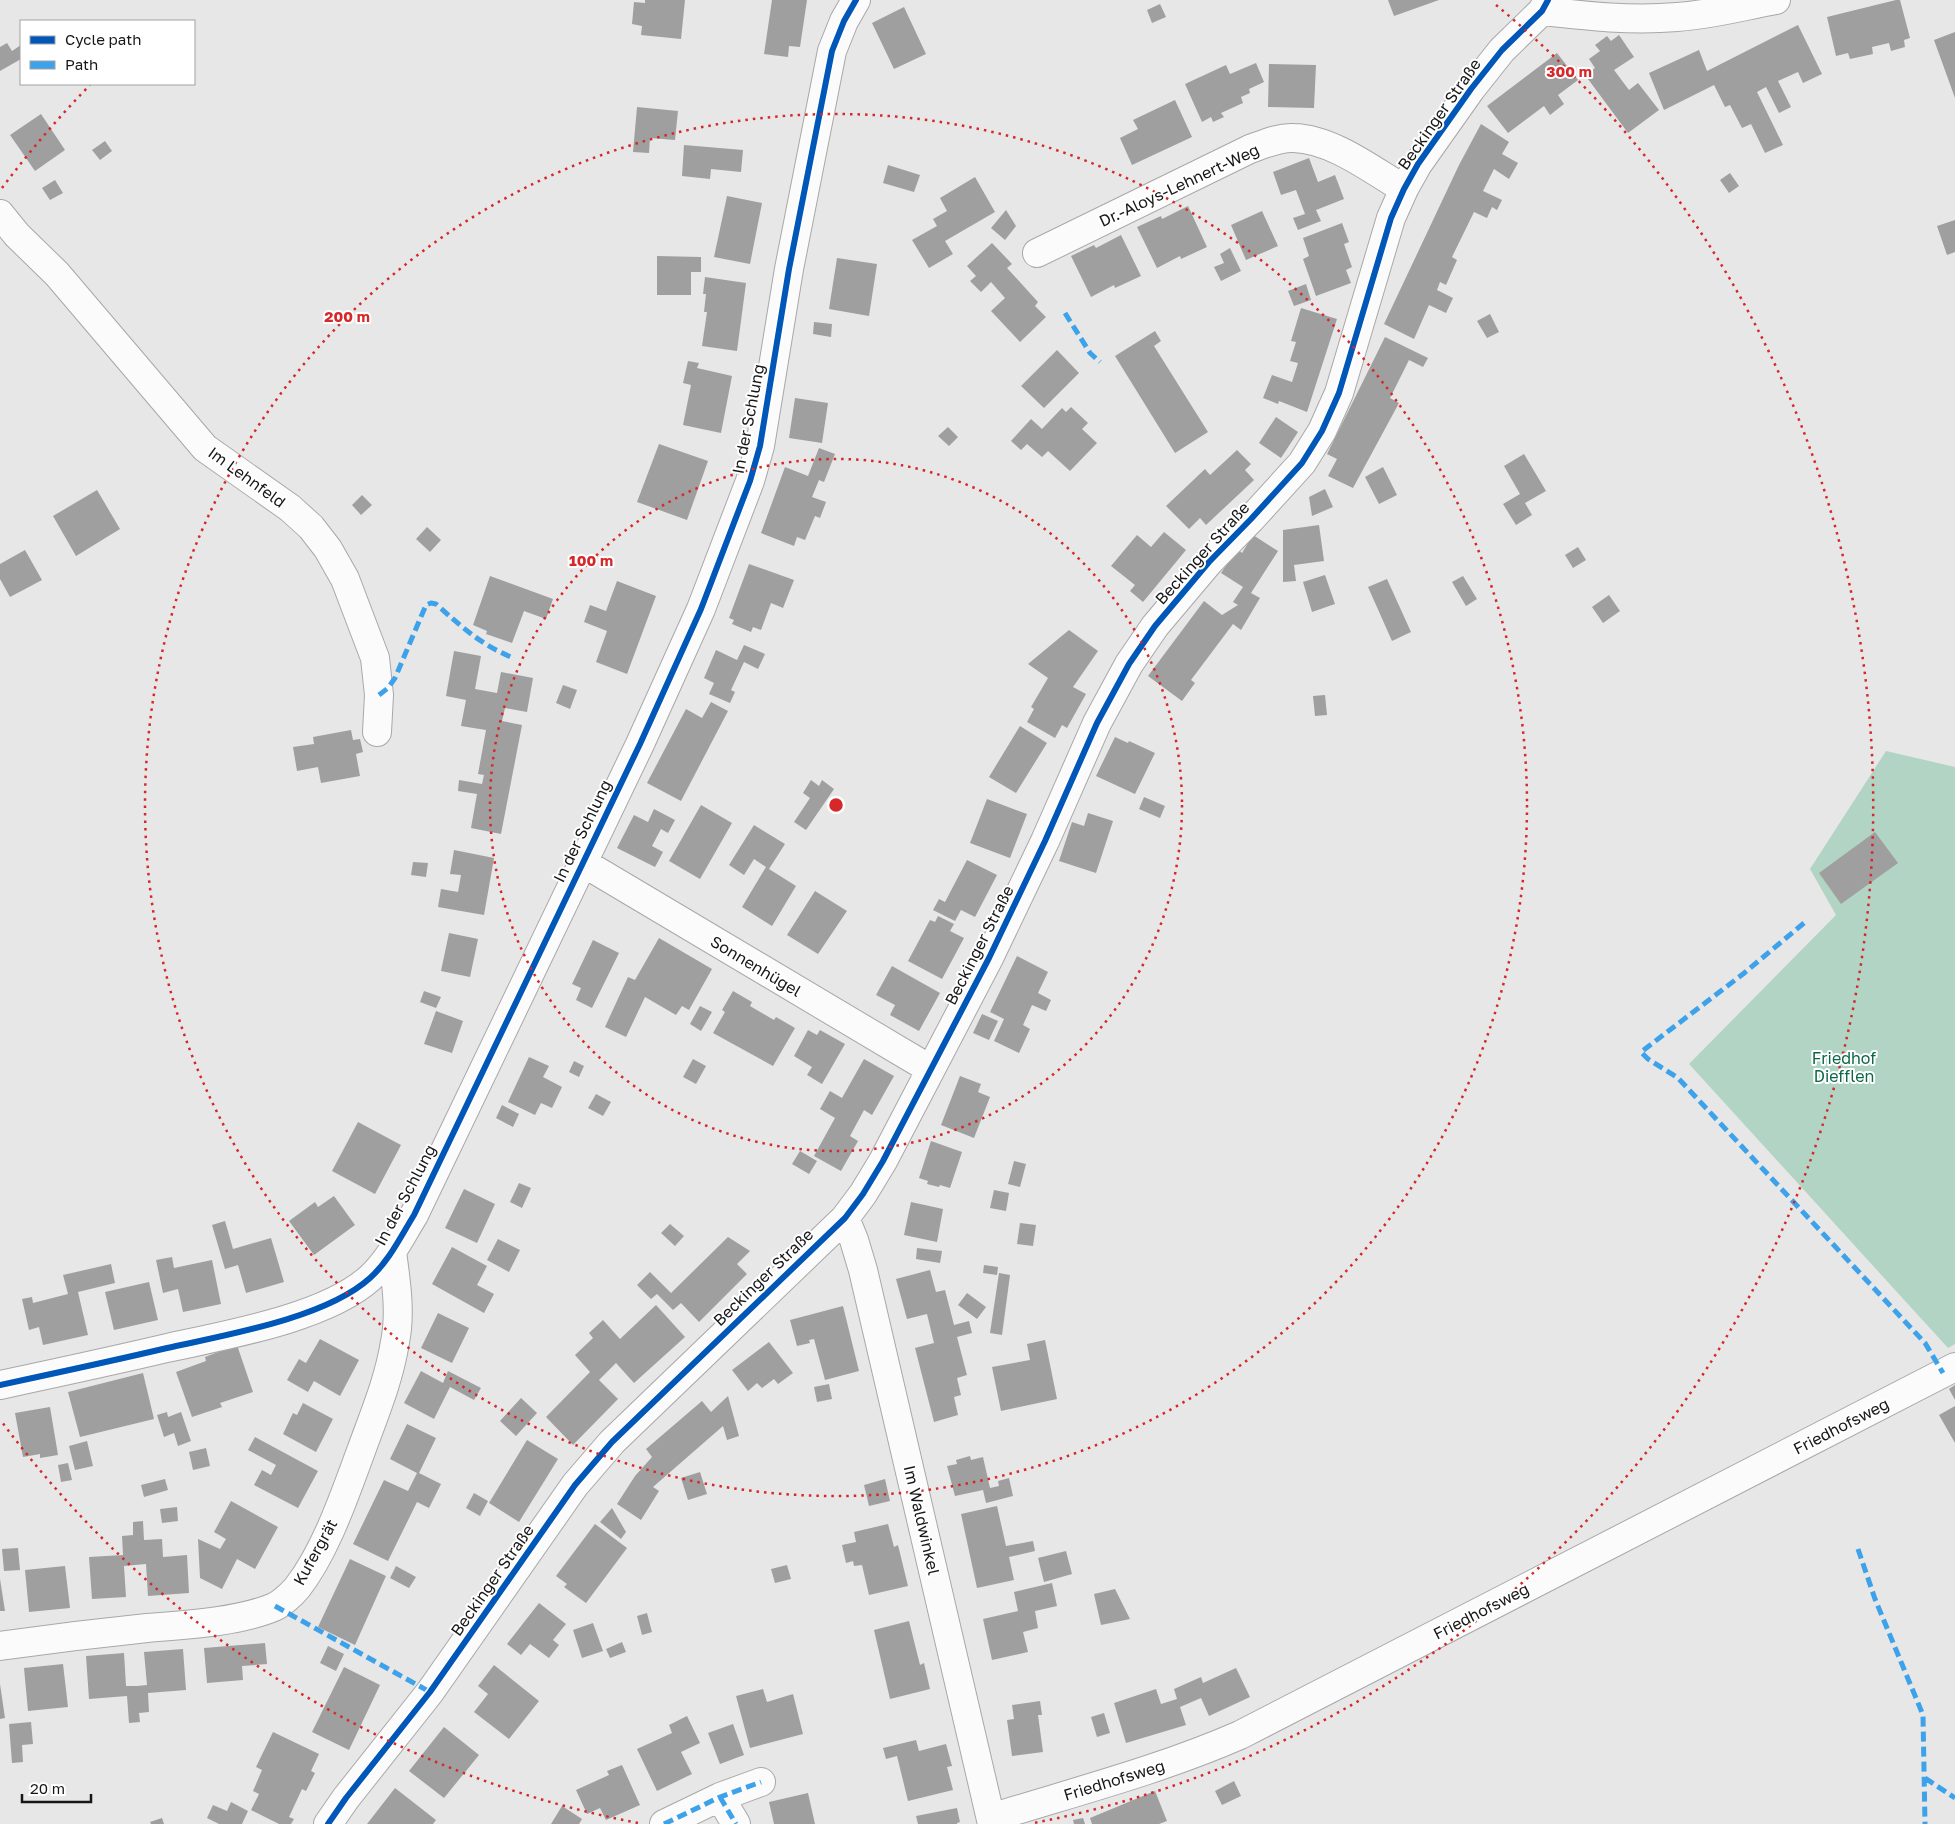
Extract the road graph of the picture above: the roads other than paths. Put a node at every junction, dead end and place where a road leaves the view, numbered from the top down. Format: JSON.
{"nodes":[{"id":1,"x":856,"y":0,"type":"edge"},
{"id":2,"x":1776,"y":0,"type":"edge"},
{"id":3,"x":1545,"y":5,"type":"edge"},
{"id":4,"x":1404,"y":189,"type":"junction"},
{"id":5,"x":0,"y":214,"type":"edge"},
{"id":6,"x":1036,"y":253,"type":"dead end"},
{"id":7,"x":377,"y":732,"type":"dead end"},
{"id":8,"x":582,"y":862,"type":"junction"},
{"id":9,"x":930,"y":1069,"type":"junction"},
{"id":10,"x":845,"y":1218,"type":"junction"},
{"id":11,"x":392,"y":1252,"type":"junction"},
{"id":12,"x":1955,"y":1367,"type":"edge"},
{"id":13,"x":0,"y":1386,"type":"edge"},
{"id":14,"x":0,"y":1646,"type":"edge"},
{"id":15,"x":761,"y":1782,"type":"dead end"},
{"id":16,"x":720,"y":1797,"type":"junction"},
{"id":17,"x":992,"y":1821,"type":"edge"},
{"id":18,"x":328,"y":1824,"type":"edge"},
{"id":19,"x":664,"y":1824,"type":"edge"},
{"id":20,"x":736,"y":1824,"type":"edge"}],
"edges":[{"from":1,"to":8,"type":"street","name":"In der Schlung"},
{"from":2,"to":3,"type":"street","name":"Beckinger Straße"},
{"from":3,"to":4,"type":"street","name":"Beckinger Straße"},
{"from":4,"to":6,"type":"street","name":"Dr.-Aloys-Lehnert-Weg"},
{"from":4,"to":9,"type":"street","name":"Beckinger Straße"},
{"from":5,"to":7,"type":"street","name":"Im Lehnfeld"},
{"from":8,"to":9,"type":"street","name":"Sonnenhügel"},
{"from":8,"to":11,"type":"street","name":"In der Schlung"},
{"from":9,"to":10,"type":"street","name":"Beckinger Straße"},
{"from":10,"to":17,"type":"street","name":"Im Waldwinkel"},
{"from":10,"to":18,"type":"street","name":"Beckinger Straße"},
{"from":11,"to":13,"type":"street","name":"In der Schlung"},
{"from":11,"to":14,"type":"street","name":"Kufergrät"},
{"from":12,"to":17,"type":"street","name":"Friedhofsweg"},
{"from":15,"to":16,"type":"street"},
{"from":16,"to":19,"type":"street"},
{"from":16,"to":20,"type":"street"}]}
